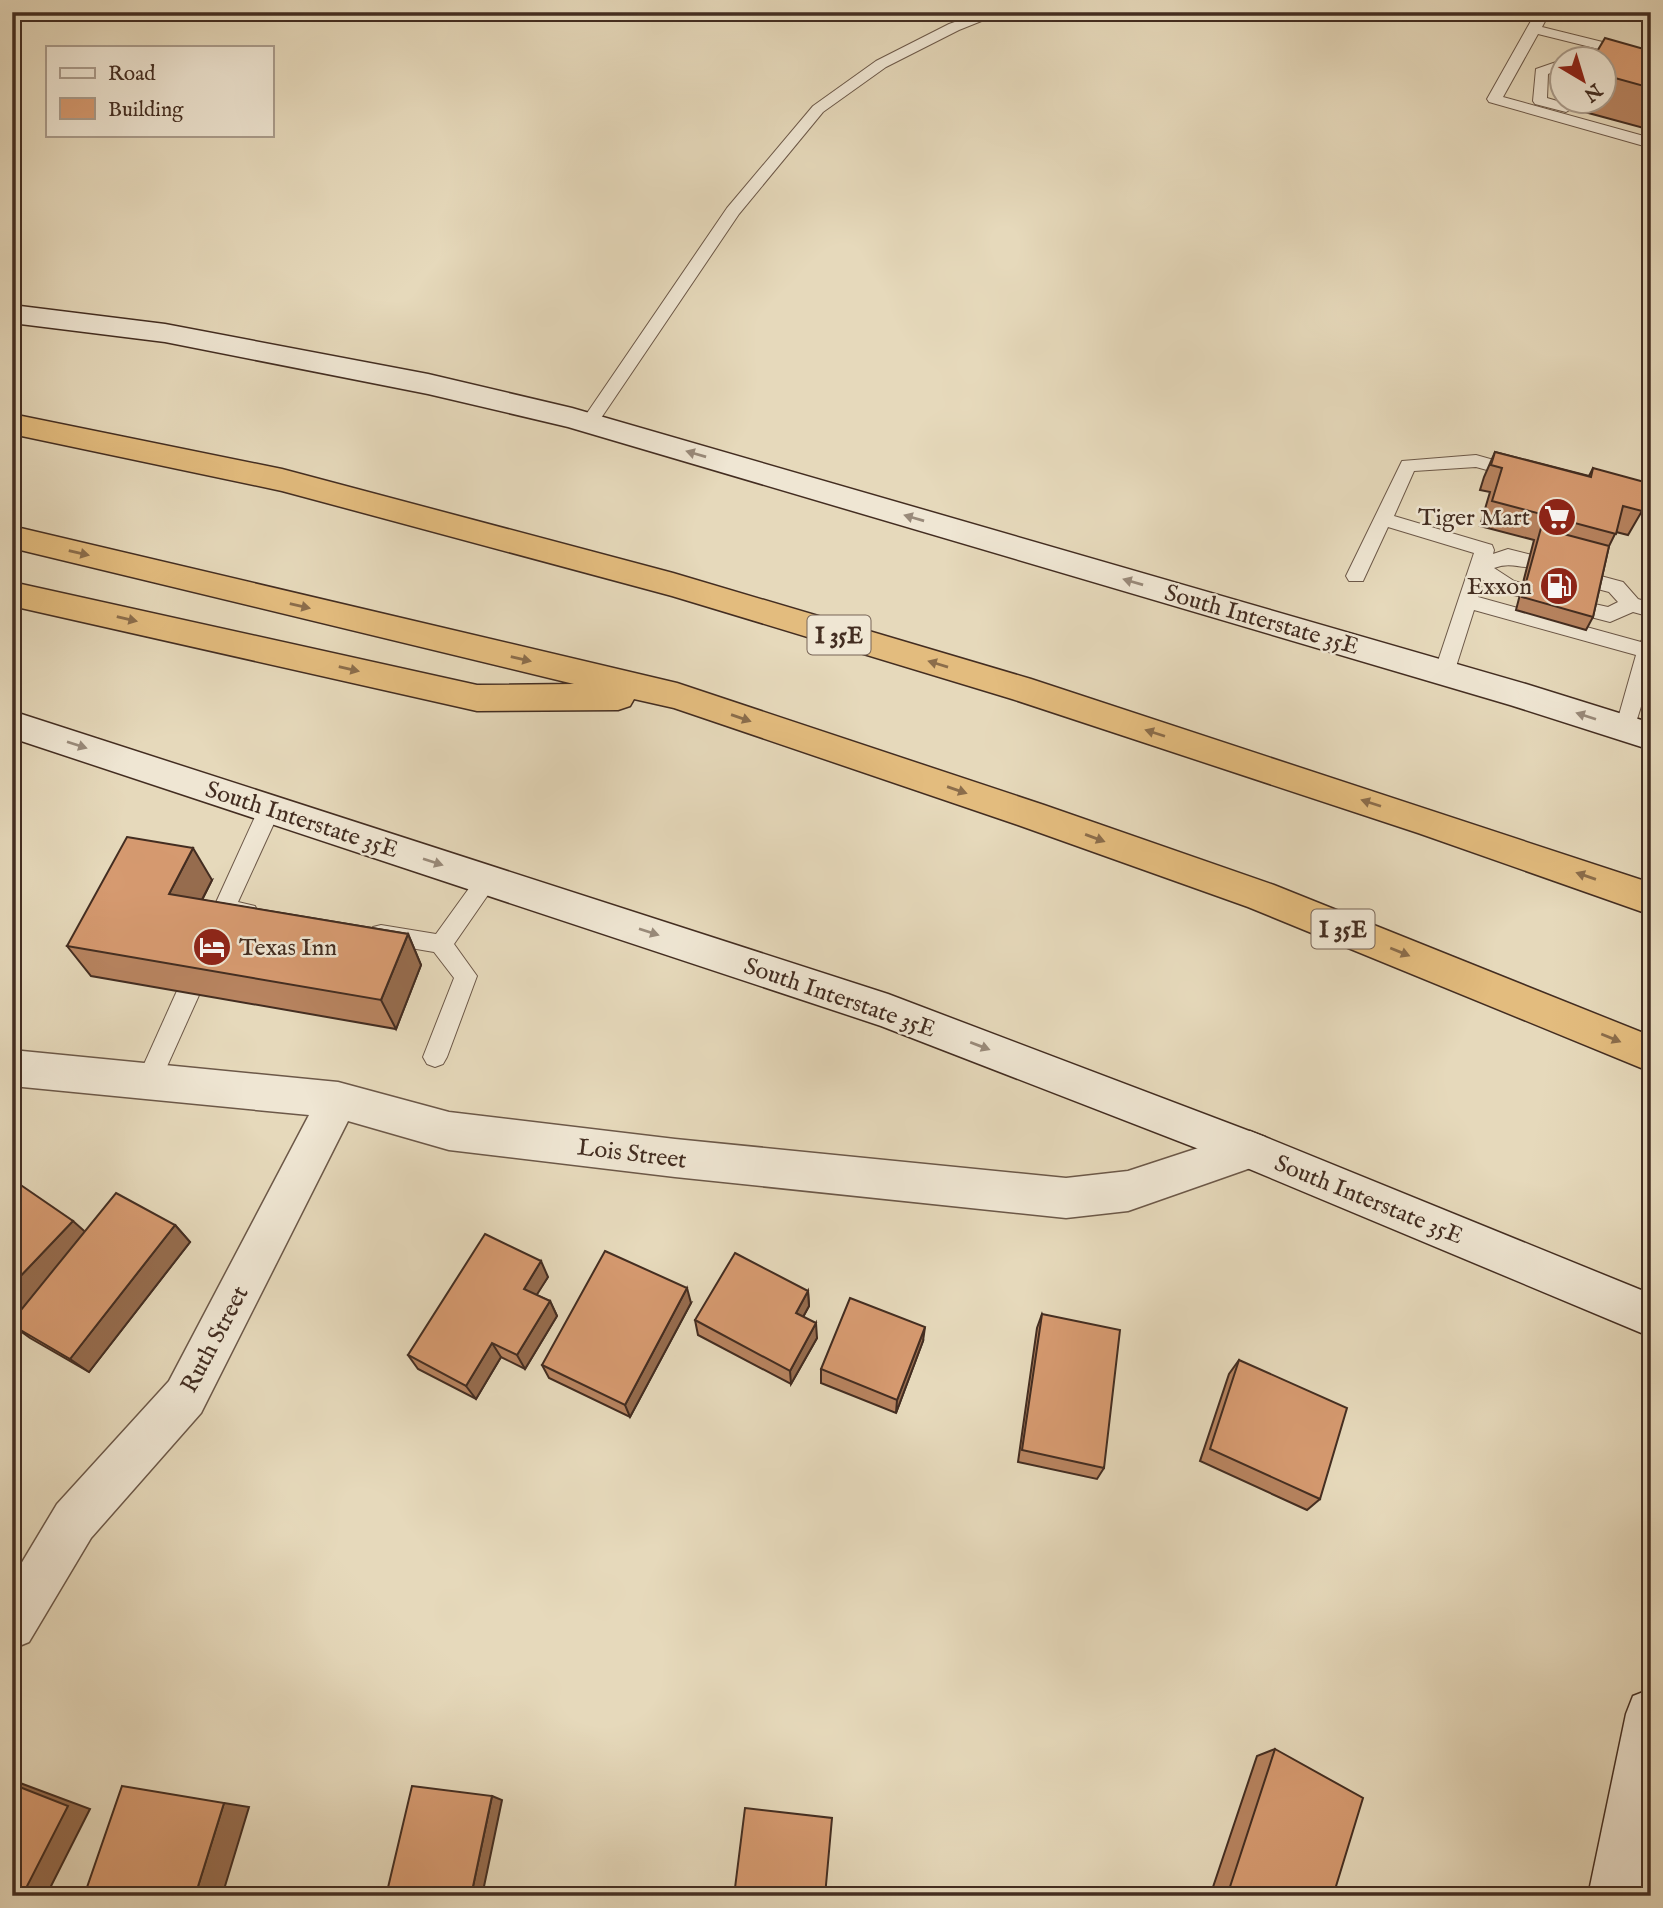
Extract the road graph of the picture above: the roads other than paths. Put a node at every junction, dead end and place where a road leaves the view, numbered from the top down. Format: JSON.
{"nodes":[{"id":1,"x":997,"y":12,"type":"edge"},
{"id":2,"x":1543,"y":12,"type":"edge"},
{"id":3,"x":1534,"y":29,"type":"junction"},
{"id":4,"x":1604,"y":46,"type":"edge"},
{"id":5,"x":1618,"y":50,"type":"edge"},
{"id":6,"x":1651,"y":58,"type":"edge"},
{"id":7,"x":1548,"y":69,"type":"edge"},
{"id":8,"x":1548,"y":103,"type":"edge"},
{"id":9,"x":1591,"y":116,"type":"edge"},
{"id":10,"x":1651,"y":134,"type":"edge"},
{"id":11,"x":1651,"y":143,"type":"edge"},
{"id":12,"x":12,"y":314,"type":"edge"},
{"id":13,"x":589,"y":423,"type":"junction"},
{"id":14,"x":12,"y":424,"type":"edge"},
{"id":15,"x":1543,"y":480,"type":"edge"},
{"id":16,"x":1597,"y":495,"type":"edge"},
{"id":17,"x":1651,"y":510,"type":"edge"},
{"id":18,"x":1383,"y":519,"type":"junction"},
{"id":19,"x":12,"y":537,"type":"edge"},
{"id":20,"x":1529,"y":561,"type":"edge"},
{"id":21,"x":1478,"y":567,"type":"junction"},
{"id":22,"x":1356,"y":576,"type":"dead end"},
{"id":23,"x":1597,"y":582,"type":"edge"},
{"id":24,"x":1521,"y":590,"type":"edge"},
{"id":25,"x":12,"y":594,"type":"edge"},
{"id":26,"x":1468,"y":601,"type":"junction"},
{"id":27,"x":1631,"y":604,"type":"junction"},
{"id":28,"x":1590,"y":610,"type":"edge"},
{"id":29,"x":1651,"y":610,"type":"edge"},
{"id":30,"x":1649,"y":646,"type":"edge"},
{"id":31,"x":1444,"y":673,"type":"junction"},
{"id":32,"x":677,"y":696,"type":"junction"},
{"id":33,"x":12,"y":724,"type":"edge"},
{"id":34,"x":1638,"y":733,"type":"edge"},
{"id":35,"x":270,"y":808,"type":"junction"},
{"id":36,"x":488,"y":880,"type":"junction"},
{"id":37,"x":1651,"y":899,"type":"edge"},
{"id":38,"x":265,"y":915,"type":"edge"},
{"id":39,"x":360,"y":931,"type":"edge"},
{"id":40,"x":441,"y":944,"type":"junction"},
{"id":41,"x":188,"y":993,"type":"edge"},
{"id":42,"x":1651,"y":1054,"type":"edge"},
{"id":43,"x":435,"y":1057,"type":"dead end"},
{"id":44,"x":12,"y":1068,"type":"edge"},
{"id":45,"x":148,"y":1082,"type":"junction"},
{"id":46,"x":338,"y":1101,"type":"junction"},
{"id":47,"x":1250,"y":1150,"type":"junction"},
{"id":48,"x":1651,"y":1315,"type":"edge"},
{"id":49,"x":12,"y":1625,"type":"edge"},
{"id":50,"x":1651,"y":1714,"type":"edge"},
{"id":51,"x":1615,"y":1896,"type":"edge"}],
"edges":[{"from":1,"to":13,"type":"lane"},
{"from":2,"to":3,"type":"lane"},
{"from":3,"to":4,"type":"lane"},
{"from":3,"to":11,"type":"lane"},
{"from":5,"to":6,"type":"lane"},
{"from":7,"to":8,"type":"lane"},
{"from":9,"to":10,"type":"lane"},
{"from":12,"to":13,"type":"main road","name":"South Interstate 35E"},
{"from":31,"to":13,"type":"main road","name":"South Interstate 35E","one_way":true},
{"from":37,"to":14,"type":"highway","number":"I 35E","one_way":true},
{"from":15,"to":18,"type":"lane"},
{"from":16,"to":17,"type":"lane"},
{"from":18,"to":21,"type":"lane"},
{"from":18,"to":22,"type":"lane"},
{"from":19,"to":32,"type":"highway","number":"I 35E","one_way":true},
{"from":20,"to":21,"type":"lane"},
{"from":21,"to":24,"type":"lane"},
{"from":21,"to":26,"type":"lane"},
{"from":23,"to":27,"type":"lane"},
{"from":25,"to":32,"type":"highway","one_way":true},
{"from":26,"to":30,"type":"lane"},
{"from":26,"to":31,"type":"lane"},
{"from":27,"to":28,"type":"lane"},
{"from":27,"to":29,"type":"lane"},
{"from":30,"to":34,"type":"lane"},
{"from":34,"to":31,"type":"main road","name":"South Interstate 35E","one_way":true},
{"from":32,"to":42,"type":"highway","number":"I 35E","one_way":true},
{"from":33,"to":35,"type":"main road","name":"South Interstate 35E","one_way":true},
{"from":35,"to":36,"type":"main road","name":"South Interstate 35E","one_way":true},
{"from":35,"to":38,"type":"lane"},
{"from":36,"to":40,"type":"lane"},
{"from":36,"to":47,"type":"main road","name":"South Interstate 35E","one_way":true},
{"from":39,"to":40,"type":"lane"},
{"from":40,"to":43,"type":"lane"},
{"from":41,"to":45,"type":"lane"},
{"from":44,"to":45,"type":"main road","name":"Lois Street"},
{"from":45,"to":46,"type":"main road","name":"Lois Street"},
{"from":46,"to":47,"type":"main road","name":"Lois Street"},
{"from":46,"to":49,"type":"main road","name":"Ruth Street"},
{"from":47,"to":48,"type":"main road","name":"South Interstate 35E"},
{"from":50,"to":51,"type":"main road"}]}
